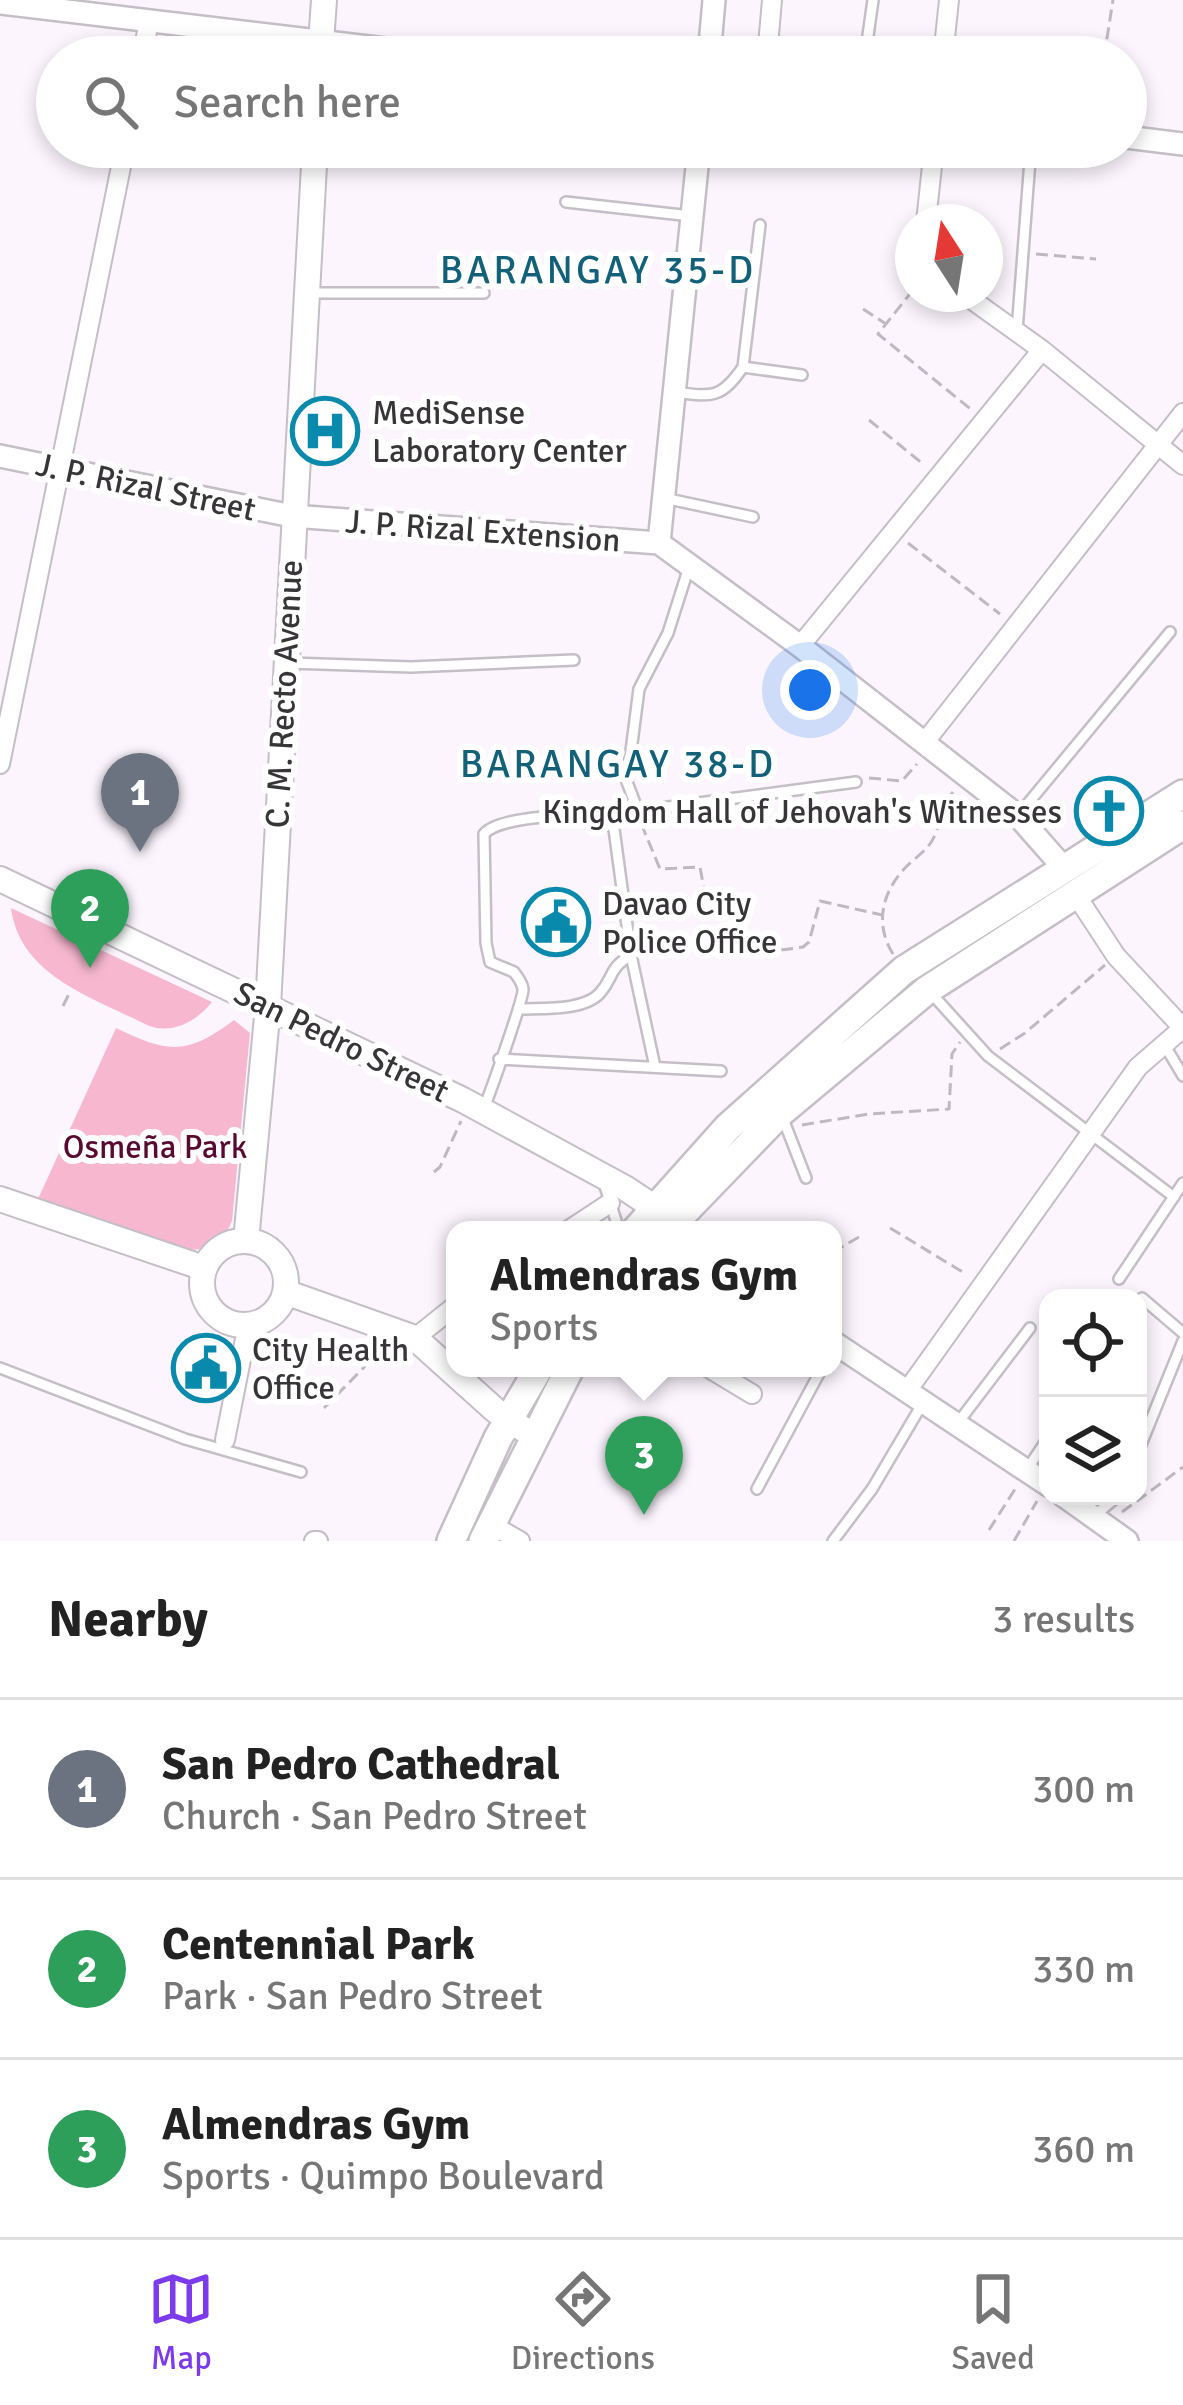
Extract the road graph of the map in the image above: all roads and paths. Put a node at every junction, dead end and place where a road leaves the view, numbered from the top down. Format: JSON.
{"nodes":[{"id":1,"x":324,"y":0,"type":"edge"},
{"id":2,"x":714,"y":0,"type":"edge"},
{"id":3,"x":772,"y":0,"type":"edge"},
{"id":4,"x":873,"y":0,"type":"edge"},
{"id":5,"x":949,"y":0,"type":"edge"},
{"id":6,"x":1112,"y":0,"type":"edge"},
{"id":7,"x":0,"y":3,"type":"edge"},
{"id":8,"x":149,"y":21,"type":"junction"},
{"id":9,"x":146,"y":36,"type":"edge"},
{"id":10,"x":241,"y":36,"type":"edge"},
{"id":11,"x":322,"y":36,"type":"edge"},
{"id":12,"x":711,"y":36,"type":"edge"},
{"id":13,"x":768,"y":36,"type":"edge"},
{"id":14,"x":869,"y":36,"type":"edge"},
{"id":15,"x":945,"y":36,"type":"edge"},
{"id":16,"x":1107,"y":36,"type":"edge"},
{"id":17,"x":1147,"y":139,"type":"edge"},
{"id":18,"x":1183,"y":143,"type":"edge"},
{"id":19,"x":121,"y":168,"type":"edge"},
{"id":20,"x":314,"y":168,"type":"edge"},
{"id":21,"x":697,"y":168,"type":"edge"},
{"id":22,"x":932,"y":168,"type":"edge"},
{"id":23,"x":1029,"y":168,"type":"edge"},
{"id":24,"x":566,"y":202,"type":"dead end"},
{"id":25,"x":928,"y":204,"type":"edge"},
{"id":26,"x":691,"y":216,"type":"junction"},
{"id":27,"x":760,"y":225,"type":"dead end"},
{"id":28,"x":1023,"y":253,"type":"junction"},
{"id":29,"x":1096,"y":259,"type":"dead end"},
{"id":30,"x":306,"y":293,"type":"junction"},
{"id":31,"x":484,"y":293,"type":"dead end"},
{"id":32,"x":862,"y":309,"type":"dead end"},
{"id":33,"x":896,"y":312,"type":"edge"},
{"id":34,"x":989,"y":312,"type":"edge"},
{"id":35,"x":886,"y":324,"type":"junction"},
{"id":36,"x":1016,"y":331,"type":"junction"},
{"id":37,"x":1042,"y":350,"type":"junction"},
{"id":38,"x":743,"y":367,"type":"junction"},
{"id":39,"x":802,"y":376,"type":"dead end"},
{"id":40,"x":675,"y":392,"type":"junction"},
{"id":41,"x":1183,"y":413,"type":"edge"},
{"id":42,"x":984,"y":419,"type":"junction"},
{"id":43,"x":869,"y":420,"type":"dead end"},
{"id":44,"x":1158,"y":445,"type":"junction"},
{"id":45,"x":0,"y":456,"type":"edge"},
{"id":46,"x":1183,"y":465,"type":"edge"},
{"id":47,"x":59,"y":468,"type":"junction"},
{"id":48,"x":938,"y":476,"type":"junction"},
{"id":49,"x":664,"y":498,"type":"junction"},
{"id":50,"x":292,"y":516,"type":"junction"},
{"id":51,"x":753,"y":518,"type":"dead end"},
{"id":52,"x":892,"y":531,"type":"junction"},
{"id":53,"x":658,"y":543,"type":"junction"},
{"id":54,"x":689,"y":567,"type":"junction"},
{"id":55,"x":1015,"y":626,"type":"junction"},
{"id":56,"x":1170,"y":632,"type":"dead end"},
{"id":57,"x":800,"y":646,"type":"junction"},
{"id":58,"x":574,"y":660,"type":"dead end"},
{"id":59,"x":284,"y":663,"type":"junction"},
{"id":60,"x":928,"y":746,"type":"junction"},
{"id":61,"x":0,"y":764,"type":"edge"},
{"id":62,"x":965,"y":777,"type":"junction"},
{"id":63,"x":856,"y":782,"type":"joint"},
{"id":64,"x":1183,"y":794,"type":"edge"},
{"id":65,"x":668,"y":809,"type":"junction"},
{"id":66,"x":1018,"y":816,"type":"junction"},
{"id":67,"x":1183,"y":825,"type":"edge"},
{"id":68,"x":0,"y":879,"type":"edge"},
{"id":69,"x":1069,"y":880,"type":"junction"},
{"id":70,"x":882,"y":915,"type":"junction"},
{"id":71,"x":631,"y":955,"type":"junction"},
{"id":72,"x":1117,"y":956,"type":"junction"},
{"id":73,"x":904,"y":970,"type":"junction"},
{"id":74,"x":927,"y":989,"type":"junction"},
{"id":75,"x":69,"y":994,"type":"dead end"},
{"id":76,"x":63,"y":1006,"type":"dead end"},
{"id":77,"x":268,"y":1006,"type":"junction"},
{"id":78,"x":521,"y":1010,"type":"junction"},
{"id":79,"x":1183,"y":1028,"type":"edge"},
{"id":80,"x":968,"y":1030,"type":"junction"},
{"id":81,"x":1164,"y":1044,"type":"junction"},
{"id":82,"x":988,"y":1056,"type":"junction"},
{"id":83,"x":499,"y":1059,"type":"junction"},
{"id":84,"x":655,"y":1067,"type":"junction"},
{"id":85,"x":721,"y":1071,"type":"dead end"},
{"id":86,"x":1183,"y":1076,"type":"edge"},
{"id":87,"x":477,"y":1107,"type":"junction"},
{"id":88,"x":784,"y":1120,"type":"junction"},
{"id":89,"x":1090,"y":1132,"type":"junction"},
{"id":90,"x":434,"y":1172,"type":"dead end"},
{"id":91,"x":601,"y":1175,"type":"junction"},
{"id":92,"x":806,"y":1178,"type":"dead end"},
{"id":93,"x":1183,"y":1183,"type":"edge"},
{"id":94,"x":1174,"y":1197,"type":"junction"},
{"id":95,"x":0,"y":1199,"type":"edge"},
{"id":96,"x":610,"y":1203,"type":"junction"},
{"id":97,"x":582,"y":1221,"type":"edge"},
{"id":98,"x":616,"y":1221,"type":"edge"},
{"id":99,"x":669,"y":1221,"type":"edge"},
{"id":100,"x":671,"y":1221,"type":"edge"},
{"id":101,"x":671,"y":1221,"type":"edge"},
{"id":102,"x":890,"y":1228,"type":"dead end"},
{"id":103,"x":859,"y":1237,"type":"dead end"},
{"id":104,"x":246,"y":1241,"type":"junction"},
{"id":105,"x":842,"y":1247,"type":"edge"},
{"id":106,"x":205,"y":1268,"type":"junction"},
{"id":107,"x":1119,"y":1279,"type":"dead end"},
{"id":108,"x":983,"y":1284,"type":"junction"},
{"id":109,"x":285,"y":1292,"type":"junction"},
{"id":110,"x":1147,"y":1303,"type":"edge"},
{"id":111,"x":446,"y":1311,"type":"edge"},
{"id":112,"x":248,"y":1324,"type":"junction"},
{"id":113,"x":1030,"y":1328,"type":"dead end"},
{"id":114,"x":404,"y":1334,"type":"junction"},
{"id":115,"x":1183,"y":1337,"type":"edge"},
{"id":116,"x":842,"y":1351,"type":"edge"},
{"id":117,"x":0,"y":1368,"type":"edge"},
{"id":118,"x":446,"y":1369,"type":"edge"},
{"id":119,"x":456,"y":1377,"type":"edge"},
{"id":120,"x":534,"y":1377,"type":"edge"},
{"id":121,"x":565,"y":1377,"type":"edge"},
{"id":122,"x":724,"y":1377,"type":"edge"},
{"id":123,"x":817,"y":1377,"type":"edge"},
{"id":124,"x":752,"y":1394,"type":"dead end"},
{"id":125,"x":916,"y":1396,"type":"junction"},
{"id":126,"x":324,"y":1408,"type":"dead end"},
{"id":127,"x":508,"y":1420,"type":"junction"},
{"id":128,"x":957,"y":1424,"type":"junction"},
{"id":129,"x":1147,"y":1429,"type":"edge"},
{"id":130,"x":533,"y":1435,"type":"junction"},
{"id":131,"x":224,"y":1444,"type":"junction"},
{"id":132,"x":1039,"y":1452,"type":"edge"},
{"id":133,"x":1183,"y":1467,"type":"edge"},
{"id":134,"x":1027,"y":1470,"type":"junction"},
{"id":135,"x":301,"y":1472,"type":"dead end"},
{"id":136,"x":1039,"y":1478,"type":"edge"},
{"id":137,"x":757,"y":1489,"type":"dead end"},
{"id":138,"x":1147,"y":1494,"type":"edge"},
{"id":139,"x":1039,"y":1498,"type":"edge"},
{"id":140,"x":1107,"y":1505,"type":"edge"},
{"id":141,"x":989,"y":1530,"type":"dead end"},
{"id":142,"x":487,"y":1533,"type":"edge"},
{"id":143,"x":451,"y":1541,"type":"edge"},
{"id":144,"x":520,"y":1541,"type":"edge"},
{"id":145,"x":833,"y":1541,"type":"edge"},
{"id":146,"x":1014,"y":1541,"type":"edge"},
{"id":147,"x":1127,"y":1541,"type":"edge"}],
"edges":[{"from":1,"to":11,"type":"main road"},
{"from":2,"to":12,"type":"street"},
{"from":3,"to":13,"type":"street"},
{"from":4,"to":14,"type":"lane"},
{"from":5,"to":15,"type":"street"},
{"from":6,"to":16,"type":"path"},
{"from":7,"to":8,"type":"street"},
{"from":8,"to":9,"type":"street"},
{"from":8,"to":10,"type":"street"},
{"from":17,"to":18,"type":"street"},
{"from":19,"to":47,"type":"street"},
{"from":20,"to":30,"type":"main road","name":"C. M. Recto Avenue"},
{"from":21,"to":26,"type":"street"},
{"from":22,"to":25,"type":"street"},
{"from":23,"to":28,"type":"lane"},
{"from":24,"to":26,"type":"lane"},
{"from":26,"to":40,"type":"street"},
{"from":27,"to":38,"type":"lane"},
{"from":28,"to":29,"type":"path"},
{"from":28,"to":36,"type":"lane"},
{"from":30,"to":31,"type":"lane"},
{"from":30,"to":50,"type":"main road","name":"C. M. Recto Avenue"},
{"from":32,"to":35,"type":"path"},
{"from":33,"to":35,"type":"path"},
{"from":34,"to":36,"type":"street"},
{"from":35,"to":42,"type":"path"},
{"from":36,"to":37,"type":"street"},
{"from":37,"to":42,"type":"street"},
{"from":37,"to":44,"type":"street"},
{"from":38,"to":39,"type":"lane"},
{"from":38,"to":40,"type":"lane"},
{"from":40,"to":49,"type":"street"},
{"from":41,"to":44,"type":"street"},
{"from":42,"to":48,"type":"street"},
{"from":43,"to":48,"type":"path"},
{"from":44,"to":46,"type":"street"},
{"from":44,"to":55,"type":"street"},
{"from":45,"to":47,"type":"street","name":"J. P. Rizal Street"},
{"from":47,"to":50,"type":"street","name":"J. P. Rizal Street"},
{"from":47,"to":61,"type":"street"},
{"from":48,"to":52,"type":"street"},
{"from":49,"to":51,"type":"lane"},
{"from":49,"to":53,"type":"street"},
{"from":50,"to":53,"type":"street","name":"J. P. Rizal Extension"},
{"from":50,"to":59,"type":"main road","name":"C. M. Recto Avenue"},
{"from":52,"to":55,"type":"path"},
{"from":52,"to":57,"type":"street"},
{"from":53,"to":54,"type":"street","name":"J. P. Rizal Extension"},
{"from":54,"to":57,"type":"street","name":"J. P. Rizal Extension"},
{"from":54,"to":65,"type":"lane"},
{"from":55,"to":60,"type":"street"},
{"from":56,"to":66,"type":"lane"},
{"from":57,"to":60,"type":"street","name":"J. P. Rizal Extension"},
{"from":58,"to":59,"type":"lane"},
{"from":59,"to":77,"type":"main road","name":"C. M. Recto Avenue"},
{"from":60,"to":62,"type":"street","name":"J. P. Rizal Extension"},
{"from":60,"to":63,"type":"path"},
{"from":62,"to":66,"type":"street","name":"J. P. Rizal Extension"},
{"from":62,"to":70,"type":"path"},
{"from":63,"to":65,"type":"lane"},
{"from":64,"to":69,"type":"main road"},
{"from":65,"to":70,"type":"path"},
{"from":66,"to":69,"type":"street","name":"J. P. Rizal Extension"},
{"from":67,"to":69,"type":"main road"},
{"from":68,"to":77,"type":"main road","name":"San Pedro Street"},
{"from":69,"to":72,"type":"street","name":"J. P. Rizal Extension"},
{"from":69,"to":73,"type":"main road"},
{"from":69,"to":74,"type":"main road"},
{"from":70,"to":73,"type":"path"},
{"from":71,"to":78,"type":"lane"},
{"from":71,"to":78,"type":"lane"},
{"from":71,"to":84,"type":"lane"},
{"from":72,"to":79,"type":"street","name":"J. P. Rizal Extension"},
{"from":72,"to":82,"type":"path"},
{"from":73,"to":100,"type":"main road"},
{"from":74,"to":80,"type":"lane"},
{"from":74,"to":88,"type":"main road"},
{"from":75,"to":76,"type":"path"},
{"from":77,"to":87,"type":"main road","name":"San Pedro Street"},
{"from":77,"to":104,"type":"main road","name":"C. M. Recto Avenue"},
{"from":78,"to":83,"type":"lane"},
{"from":79,"to":81,"type":"street"},
{"from":80,"to":82,"type":"lane"},
{"from":80,"to":88,"type":"path"},
{"from":81,"to":86,"type":"lane"},
{"from":81,"to":89,"type":"street"},
{"from":82,"to":89,"type":"lane"},
{"from":83,"to":84,"type":"lane"},
{"from":83,"to":87,"type":"lane"},
{"from":84,"to":85,"type":"lane"},
{"from":87,"to":90,"type":"path"},
{"from":87,"to":91,"type":"main road","name":"San Pedro Street"},
{"from":88,"to":92,"type":"lane"},
{"from":88,"to":101,"type":"main road"},
{"from":89,"to":94,"type":"lane"},
{"from":89,"to":108,"type":"street"},
{"from":91,"to":96,"type":"lane"},
{"from":91,"to":99,"type":"main road","name":"San Pedro Street"},
{"from":93,"to":94,"type":"lane"},
{"from":94,"to":107,"type":"lane"},
{"from":95,"to":106,"type":"main road"},
{"from":96,"to":97,"type":"street"},
{"from":96,"to":98,"type":"lane"},
{"from":102,"to":108,"type":"path"},
{"from":103,"to":105,"type":"path"},
{"from":104,"to":106,"type":"main road"},
{"from":104,"to":109,"type":"main road"},
{"from":106,"to":112,"type":"main road"},
{"from":108,"to":125,"type":"street"},
{"from":109,"to":112,"type":"main road"},
{"from":109,"to":114,"type":"main road"},
{"from":110,"to":115,"type":"lane"},
{"from":111,"to":114,"type":"street"},
{"from":112,"to":131,"type":"street"},
{"from":113,"to":128,"type":"lane"},
{"from":114,"to":118,"type":"main road"},
{"from":114,"to":126,"type":"path"},
{"from":115,"to":129,"type":"lane"},
{"from":116,"to":125,"type":"street"},
{"from":117,"to":131,"type":"lane"},
{"from":119,"to":127,"type":"main road"},
{"from":120,"to":127,"type":"main road"},
{"from":121,"to":130,"type":"main road"},
{"from":122,"to":124,"type":"street"},
{"from":123,"to":137,"type":"lane"},
{"from":125,"to":128,"type":"street"},
{"from":125,"to":145,"type":"lane"},
{"from":127,"to":130,"type":"main road"},
{"from":127,"to":143,"type":"main road"},
{"from":128,"to":134,"type":"street"},
{"from":130,"to":142,"type":"main road"},
{"from":131,"to":135,"type":"lane"},
{"from":132,"to":134,"type":"lane"},
{"from":133,"to":138,"type":"path"},
{"from":134,"to":136,"type":"street"},
{"from":134,"to":141,"type":"path"},
{"from":139,"to":146,"type":"path"},
{"from":140,"to":147,"type":"street"},
{"from":142,"to":144,"type":"street"}]}
